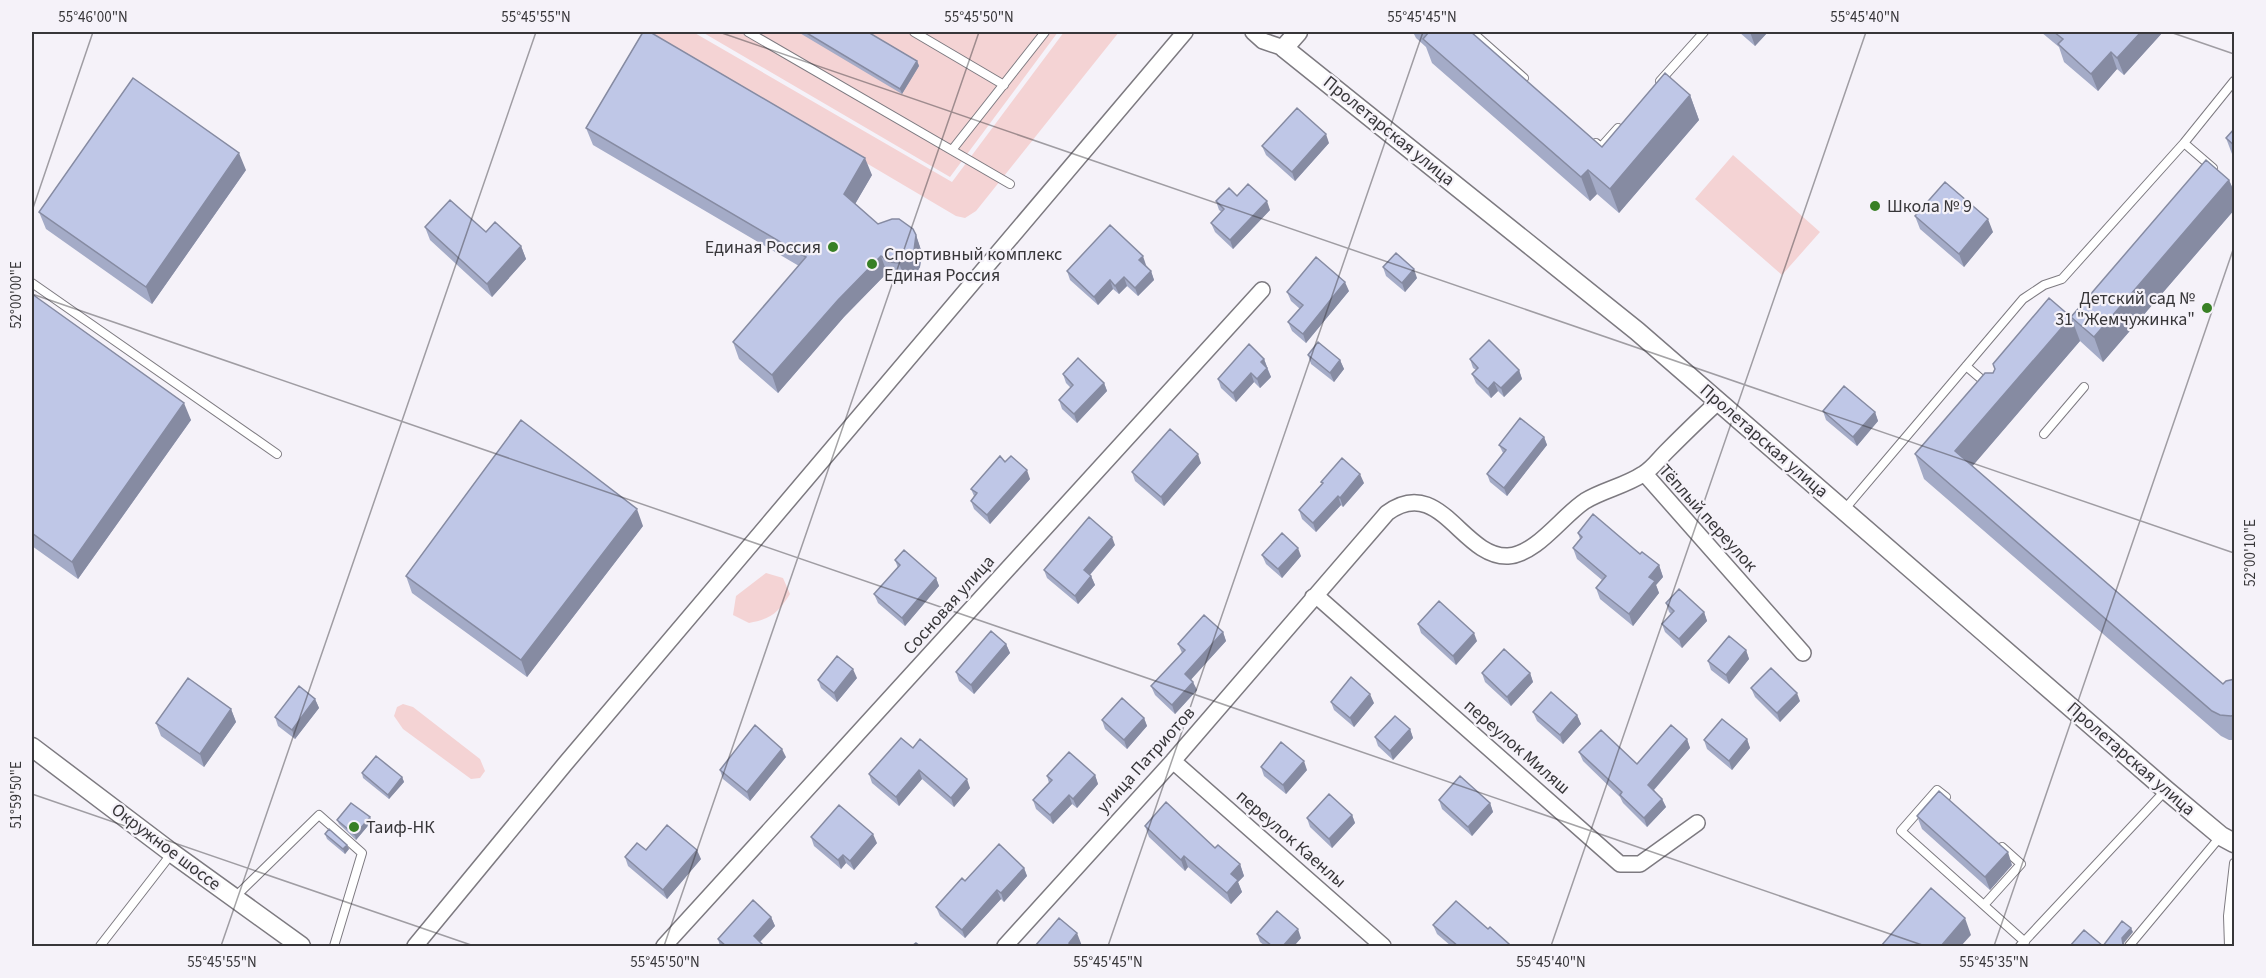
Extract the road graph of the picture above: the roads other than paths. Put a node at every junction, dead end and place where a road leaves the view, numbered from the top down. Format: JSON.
{"nodes":[{"id":1,"x":748,"y":32,"type":"edge"},
{"id":2,"x":914,"y":32,"type":"edge"},
{"id":3,"x":1045,"y":32,"type":"edge"},
{"id":4,"x":1185,"y":32,"type":"edge"},
{"id":5,"x":1253,"y":32,"type":"edge"},
{"id":6,"x":1298,"y":32,"type":"edge"},
{"id":7,"x":1472,"y":32,"type":"edge"},
{"id":8,"x":1704,"y":32,"type":"edge"},
{"id":9,"x":1482,"y":35,"type":"edge"},
{"id":10,"x":1284,"y":48,"type":"junction"},
{"id":11,"x":2235,"y":81,"type":"edge"},
{"id":12,"x":1004,"y":85,"type":"junction"},
{"id":13,"x":1531,"y":85,"type":"edge"},
{"id":14,"x":1657,"y":85,"type":"edge"},
{"id":15,"x":1625,"y":121,"type":"edge"},
{"id":16,"x":1592,"y":140,"type":"edge"},
{"id":17,"x":2184,"y":143,"type":"junction"},
{"id":18,"x":952,"y":150,"type":"junction"},
{"id":19,"x":2218,"y":172,"type":"edge"},
{"id":20,"x":1010,"y":184,"type":"dead end"},
{"id":21,"x":32,"y":283,"type":"edge"},
{"id":22,"x":1262,"y":290,"type":"dead end"},
{"id":23,"x":1966,"y":366,"type":"junction"},
{"id":24,"x":2084,"y":387,"type":"dead end"},
{"id":25,"x":1998,"y":393,"type":"edge"},
{"id":26,"x":1719,"y":401,"type":"junction"},
{"id":27,"x":2044,"y":434,"type":"dead end"},
{"id":28,"x":277,"y":454,"type":"dead end"},
{"id":29,"x":1644,"y":474,"type":"junction"},
{"id":30,"x":1844,"y":510,"type":"junction"},
{"id":31,"x":1316,"y":598,"type":"junction"},
{"id":32,"x":1803,"y":653,"type":"dead end"},
{"id":33,"x":32,"y":747,"type":"edge"},
{"id":34,"x":1173,"y":761,"type":"junction"},
{"id":35,"x":2166,"y":790,"type":"junction"},
{"id":36,"x":1954,"y":805,"type":"edge"},
{"id":37,"x":1697,"y":823,"type":"dead end"},
{"id":38,"x":2228,"y":840,"type":"edge"},
{"id":39,"x":1996,"y":842,"type":"edge"},
{"id":40,"x":172,"y":853,"type":"junction"},
{"id":41,"x":2235,"y":863,"type":"edge"},
{"id":42,"x":234,"y":898,"type":"junction"},
{"id":43,"x":1984,"y":905,"type":"junction"},
{"id":44,"x":2023,"y":944,"type":"edge"},
{"id":45,"x":100,"y":946,"type":"edge"},
{"id":46,"x":301,"y":946,"type":"edge"},
{"id":47,"x":334,"y":946,"type":"edge"},
{"id":48,"x":415,"y":946,"type":"edge"},
{"id":49,"x":664,"y":946,"type":"edge"},
{"id":50,"x":1005,"y":946,"type":"edge"},
{"id":51,"x":1383,"y":946,"type":"edge"},
{"id":52,"x":2129,"y":946,"type":"edge"},
{"id":53,"x":2229,"y":946,"type":"edge"}],
"edges":[{"from":1,"to":18,"type":"lane"},
{"from":2,"to":12,"type":"lane"},
{"from":3,"to":12,"type":"lane"},
{"from":4,"to":48,"type":"street"},
{"from":5,"to":10,"type":"street"},
{"from":6,"to":10,"type":"street"},
{"from":7,"to":9,"type":"lane"},
{"from":8,"to":14,"type":"lane"},
{"from":9,"to":13,"type":"lane"},
{"from":10,"to":26,"type":"street","name":"Пролетарская улица"},
{"from":11,"to":17,"type":"lane"},
{"from":12,"to":18,"type":"lane"},
{"from":15,"to":16,"type":"lane"},
{"from":17,"to":19,"type":"lane"},
{"from":17,"to":23,"type":"lane"},
{"from":18,"to":20,"type":"lane"},
{"from":21,"to":28,"type":"lane"},
{"from":22,"to":49,"type":"street","name":"Сосновая улица"},
{"from":23,"to":25,"type":"lane"},
{"from":23,"to":30,"type":"lane"},
{"from":24,"to":27,"type":"lane"},
{"from":26,"to":29,"type":"street"},
{"from":26,"to":30,"type":"street","name":"Пролетарская улица"},
{"from":29,"to":31,"type":"street","name":"Тёплый переулок"},
{"from":29,"to":32,"type":"street","name":"Тёплый переулок"},
{"from":30,"to":35,"type":"street","name":"Пролетарская улица"},
{"from":31,"to":34,"type":"street","name":"улица Патриотов"},
{"from":31,"to":37,"type":"street","name":"переулок Миляш"},
{"from":33,"to":40,"type":"street","name":"Окружное шоссе"},
{"from":34,"to":50,"type":"street","name":"улица Патриотов"},
{"from":34,"to":51,"type":"street","name":"переулок Каенлы"},
{"from":35,"to":38,"type":"street","name":"Пролетарская улица"},
{"from":35,"to":44,"type":"lane"},
{"from":36,"to":43,"type":"lane"},
{"from":38,"to":52,"type":"lane"},
{"from":39,"to":43,"type":"lane"},
{"from":40,"to":42,"type":"street","name":"Окружное шоссе"},
{"from":40,"to":45,"type":"lane"},
{"from":41,"to":53,"type":"lane"},
{"from":42,"to":46,"type":"street","name":"Окружное шоссе"},
{"from":42,"to":47,"type":"lane"},
{"from":43,"to":44,"type":"lane"}]}
